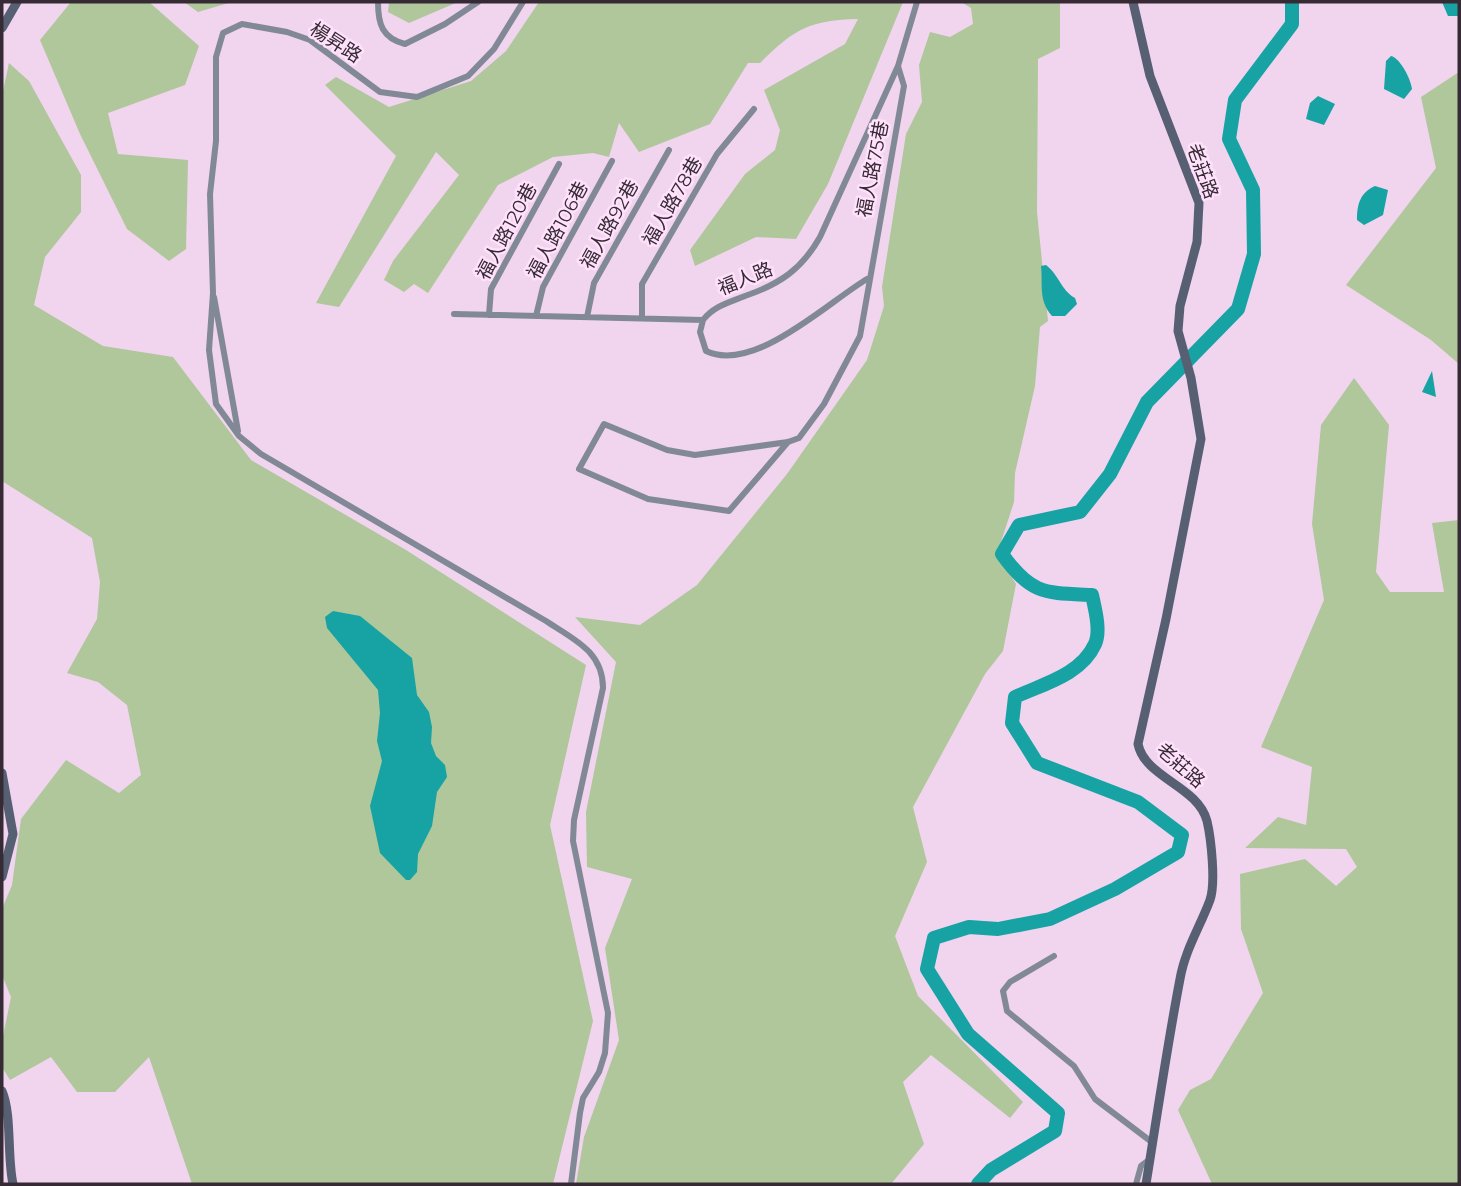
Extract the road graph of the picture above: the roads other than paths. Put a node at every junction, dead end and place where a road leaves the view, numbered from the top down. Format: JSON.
{"nodes":[{"id":1,"x":17,"y":2,"type":"edge"},
{"id":2,"x":378,"y":2,"type":"edge"},
{"id":3,"x":478,"y":2,"type":"edge"},
{"id":4,"x":523,"y":2,"type":"edge"},
{"id":5,"x":917,"y":2,"type":"edge"},
{"id":6,"x":1133,"y":2,"type":"edge"},
{"id":7,"x":2,"y":28,"type":"edge"},
{"id":8,"x":898,"y":66,"type":"junction"},
{"id":9,"x":754,"y":109,"type":"dead end"},
{"id":10,"x":669,"y":150,"type":"dead end"},
{"id":11,"x":612,"y":161,"type":"dead end"},
{"id":12,"x":559,"y":164,"type":"dead end"},
{"id":13,"x":867,"y":279,"type":"junction"},
{"id":14,"x":213,"y":293,"type":"junction"},
{"id":15,"x":454,"y":314,"type":"dead end"},
{"id":16,"x":489,"y":315,"type":"junction"},
{"id":17,"x":536,"y":316,"type":"junction"},
{"id":18,"x":587,"y":317,"type":"junction"},
{"id":19,"x":642,"y":318,"type":"junction"},
{"id":20,"x":703,"y":320,"type":"junction"},
{"id":21,"x":239,"y":436,"type":"junction"},
{"id":22,"x":788,"y":442,"type":"junction"},
{"id":23,"x":2,"y":773,"type":"edge"},
{"id":24,"x":2,"y":877,"type":"edge"},
{"id":25,"x":1054,"y":956,"type":"dead end"},
{"id":26,"x":2,"y":1091,"type":"edge"},
{"id":27,"x":1153,"y":1143,"type":"junction"},
{"id":28,"x":1150,"y":1158,"type":"junction"},
{"id":29,"x":13,"y":1184,"type":"edge"},
{"id":30,"x":571,"y":1184,"type":"edge"},
{"id":31,"x":1136,"y":1184,"type":"edge"},
{"id":32,"x":1146,"y":1184,"type":"edge"}],
"edges":[{"from":1,"to":7,"type":"street"},
{"from":2,"to":3,"type":"street","name":"楊昇路"},
{"from":4,"to":14,"type":"street","name":"楊昇路"},
{"from":5,"to":8,"type":"street","name":"福人路"},
{"from":6,"to":27,"type":"street","name":"老莊路"},
{"from":8,"to":13,"type":"street","name":"福人路75巷"},
{"from":8,"to":20,"type":"street","name":"福人路"},
{"from":9,"to":19,"type":"street","name":"福人路78巷"},
{"from":10,"to":18,"type":"street","name":"福人路92巷"},
{"from":11,"to":17,"type":"street","name":"福人路106巷"},
{"from":12,"to":16,"type":"street","name":"福人路120巷"},
{"from":13,"to":20,"type":"street"},
{"from":13,"to":22,"type":"street","name":"福人路75巷"},
{"from":14,"to":21,"type":"street"},
{"from":14,"to":21,"type":"street"},
{"from":15,"to":16,"type":"street","name":"福人路"},
{"from":16,"to":17,"type":"street","name":"福人路"},
{"from":17,"to":18,"type":"street","name":"福人路"},
{"from":18,"to":19,"type":"street","name":"福人路"},
{"from":19,"to":20,"type":"street","name":"福人路"},
{"from":21,"to":30,"type":"street"},
{"from":22,"to":22,"type":"street","name":"福人路75巷"},
{"from":23,"to":24,"type":"street"},
{"from":25,"to":27,"type":"street"},
{"from":26,"to":29,"type":"street"},
{"from":27,"to":28,"type":"street","name":"老莊路"},
{"from":28,"to":31,"type":"street"},
{"from":28,"to":32,"type":"street","name":"老莊路"}]}
